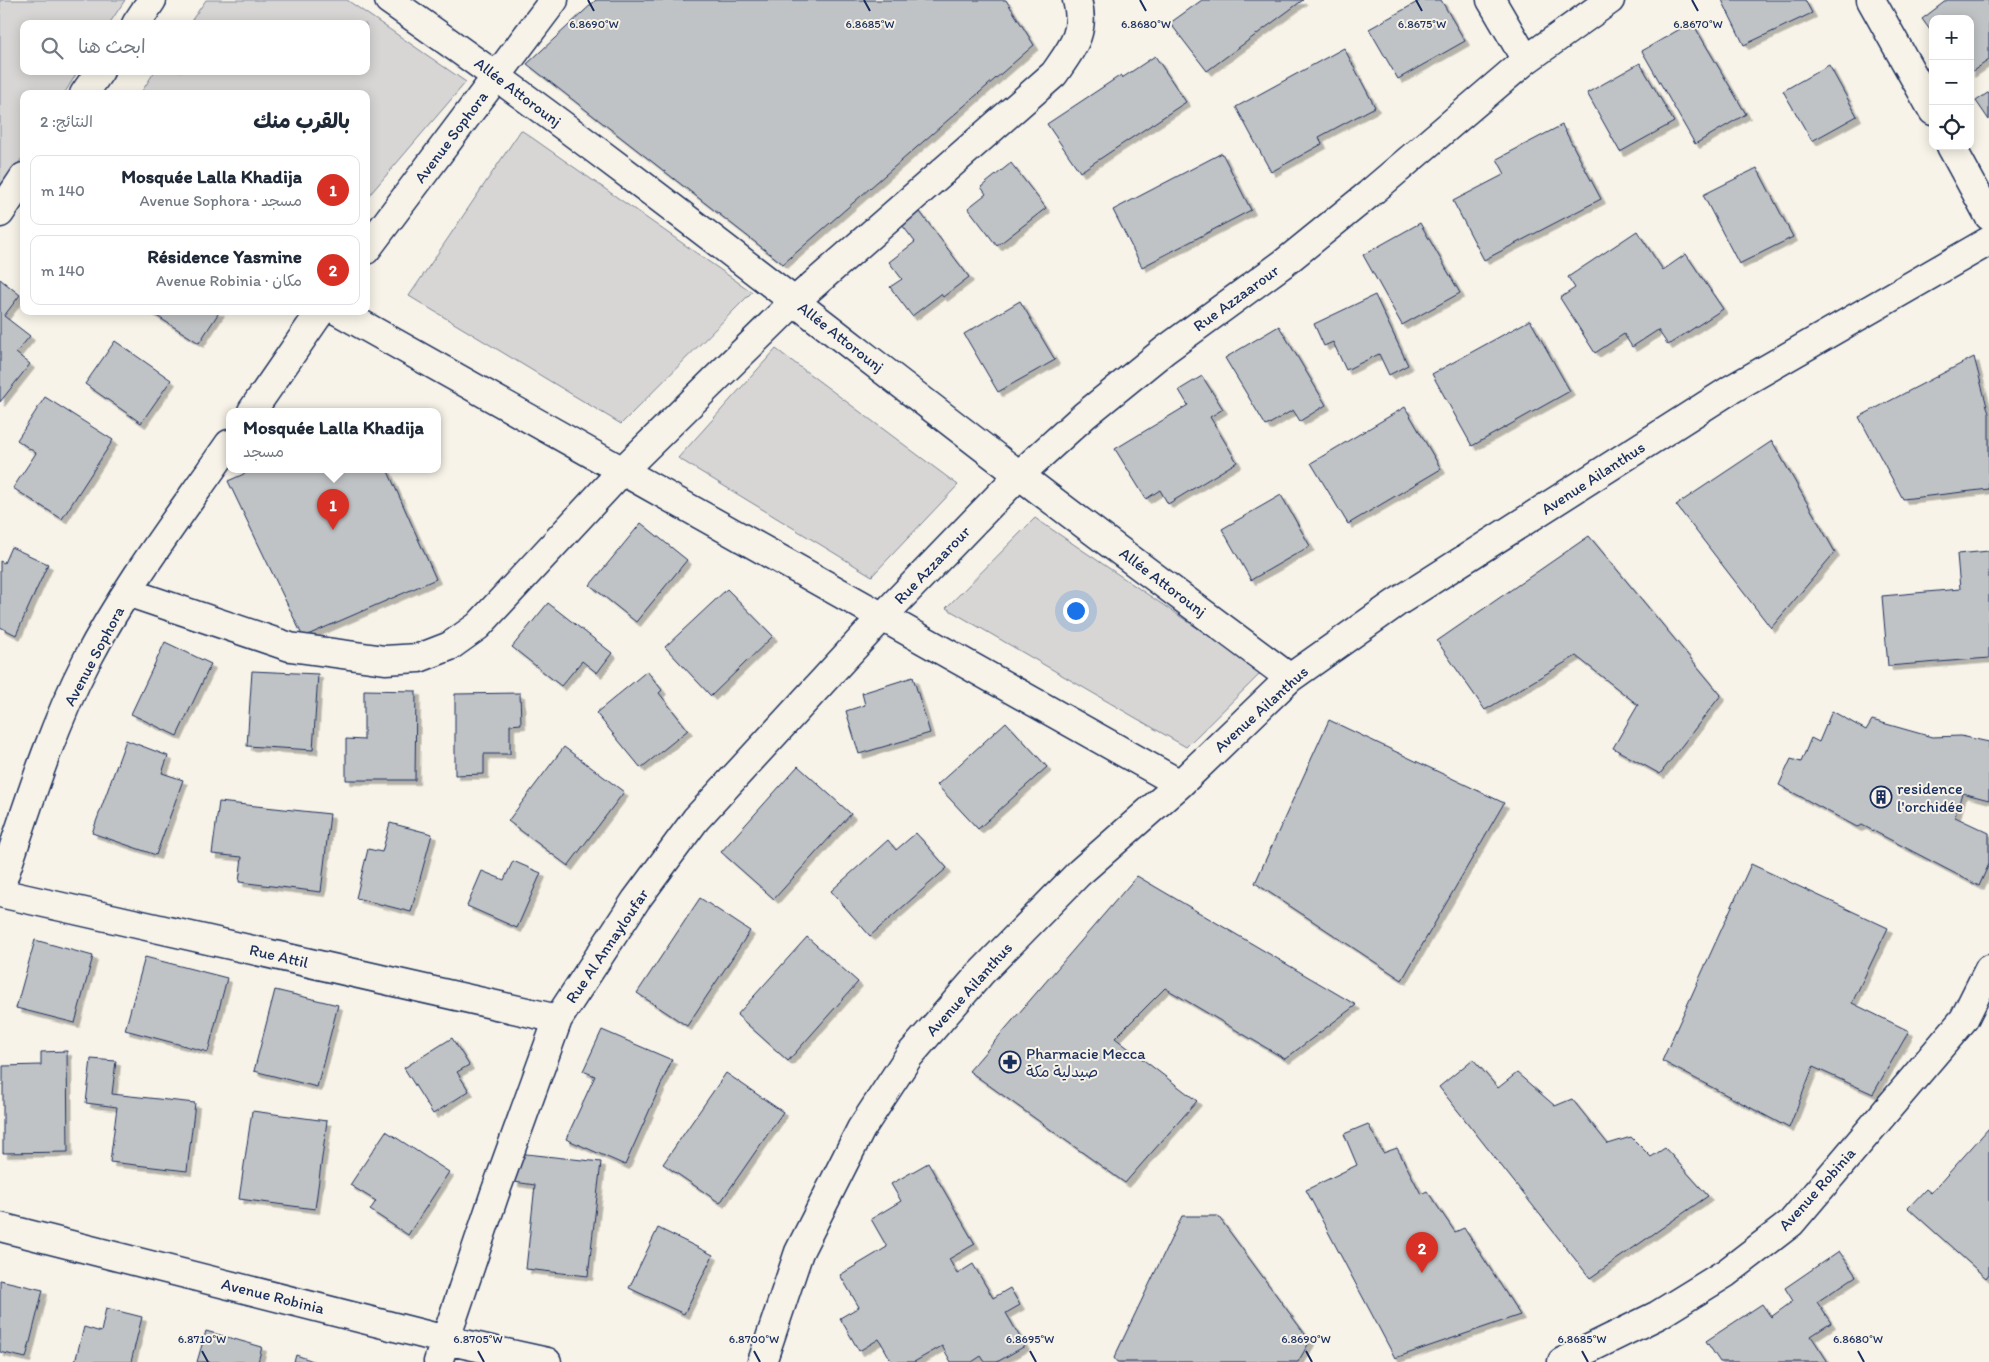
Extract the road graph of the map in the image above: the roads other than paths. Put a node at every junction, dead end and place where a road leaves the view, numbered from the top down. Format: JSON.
{"nodes":[{"id":1,"x":152,"y":0,"type":"edge"},
{"id":2,"x":389,"y":0,"type":"edge"},
{"id":3,"x":554,"y":0,"type":"edge"},
{"id":4,"x":1077,"y":0,"type":"edge"},
{"id":5,"x":1491,"y":0,"type":"edge"},
{"id":6,"x":1610,"y":0,"type":"edge"},
{"id":7,"x":1871,"y":0,"type":"edge"},
{"id":8,"x":139,"y":20,"type":"edge"},
{"id":9,"x":1526,"y":60,"type":"junction"},
{"id":10,"x":97,"y":75,"type":"edge"},
{"id":11,"x":497,"y":75,"type":"junction"},
{"id":12,"x":87,"y":90,"type":"edge"},
{"id":13,"x":1930,"y":105,"type":"edge"},
{"id":14,"x":1954,"y":150,"type":"edge"},
{"id":15,"x":20,"y":184,"type":"edge"},
{"id":16,"x":0,"y":213,"type":"edge"},
{"id":17,"x":1989,"y":216,"type":"edge"},
{"id":18,"x":1989,"y":241,"type":"edge"},
{"id":19,"x":370,"y":245,"type":"edge"},
{"id":20,"x":795,"y":301,"type":"junction"},
{"id":21,"x":317,"y":315,"type":"edge"},
{"id":22,"x":345,"y":315,"type":"edge"},
{"id":23,"x":254,"y":408,"type":"edge"},
{"id":24,"x":226,"y":448,"type":"edge"},
{"id":25,"x":623,"y":470,"type":"junction"},
{"id":26,"x":1019,"y":475,"type":"junction"},
{"id":27,"x":127,"y":592,"type":"junction"},
{"id":28,"x":881,"y":618,"type":"junction"},
{"id":29,"x":1290,"y":678,"type":"junction"},
{"id":30,"x":1180,"y":784,"type":"junction"},
{"id":31,"x":0,"y":888,"type":"edge"},
{"id":32,"x":0,"y":893,"type":"edge"},
{"id":33,"x":1989,"y":969,"type":"edge"},
{"id":34,"x":558,"y":1019,"type":"junction"},
{"id":35,"x":0,"y":1227,"type":"edge"},
{"id":36,"x":442,"y":1351,"type":"edge"},
{"id":37,"x":547,"y":1362,"type":"edge"},
{"id":38,"x":762,"y":1362,"type":"edge"},
{"id":39,"x":1562,"y":1362,"type":"edge"}],
"edges":[{"from":1,"to":8,"type":"street"},
{"from":2,"to":11,"type":"street","name":"Allée Attorounj"},
{"from":3,"to":11,"type":"street","name":"Avenue Sophora"},
{"from":4,"to":20,"type":"street"},
{"from":5,"to":9,"type":"street"},
{"from":6,"to":9,"type":"street","name":"Rue Azzaarour"},
{"from":7,"to":13,"type":"street"},
{"from":9,"to":26,"type":"street","name":"Rue Azzaarour"},
{"from":10,"to":12,"type":"street"},
{"from":11,"to":19,"type":"street","name":"Avenue Sophora"},
{"from":11,"to":20,"type":"street","name":"Allée Attorounj"},
{"from":14,"to":17,"type":"street"},
{"from":15,"to":16,"type":"street"},
{"from":18,"to":29,"type":"street","name":"Avenue Ailanthus"},
{"from":20,"to":25,"type":"street"},
{"from":20,"to":26,"type":"street","name":"Allée Attorounj"},
{"from":21,"to":23,"type":"street"},
{"from":22,"to":25,"type":"street"},
{"from":24,"to":27,"type":"street","name":"Avenue Sophora"},
{"from":25,"to":27,"type":"street"},
{"from":25,"to":28,"type":"street"},
{"from":26,"to":28,"type":"street","name":"Rue Azzaarour"},
{"from":26,"to":29,"type":"street","name":"Allée Attorounj"},
{"from":27,"to":31,"type":"street","name":"Avenue Sophora"},
{"from":28,"to":30,"type":"street"},
{"from":28,"to":34,"type":"street","name":"Rue Al Annayloufar"},
{"from":29,"to":30,"type":"street","name":"Avenue Ailanthus"},
{"from":30,"to":38,"type":"street","name":"Avenue Ailanthus"},
{"from":32,"to":34,"type":"street","name":"Rue Attil"},
{"from":33,"to":39,"type":"street","name":"Avenue Robinia"},
{"from":34,"to":36,"type":"street","name":"Rue Al Annayloufar"},
{"from":35,"to":36,"type":"street","name":"Avenue Robinia"},
{"from":36,"to":37,"type":"street","name":"Avenue Robinia"}]}
